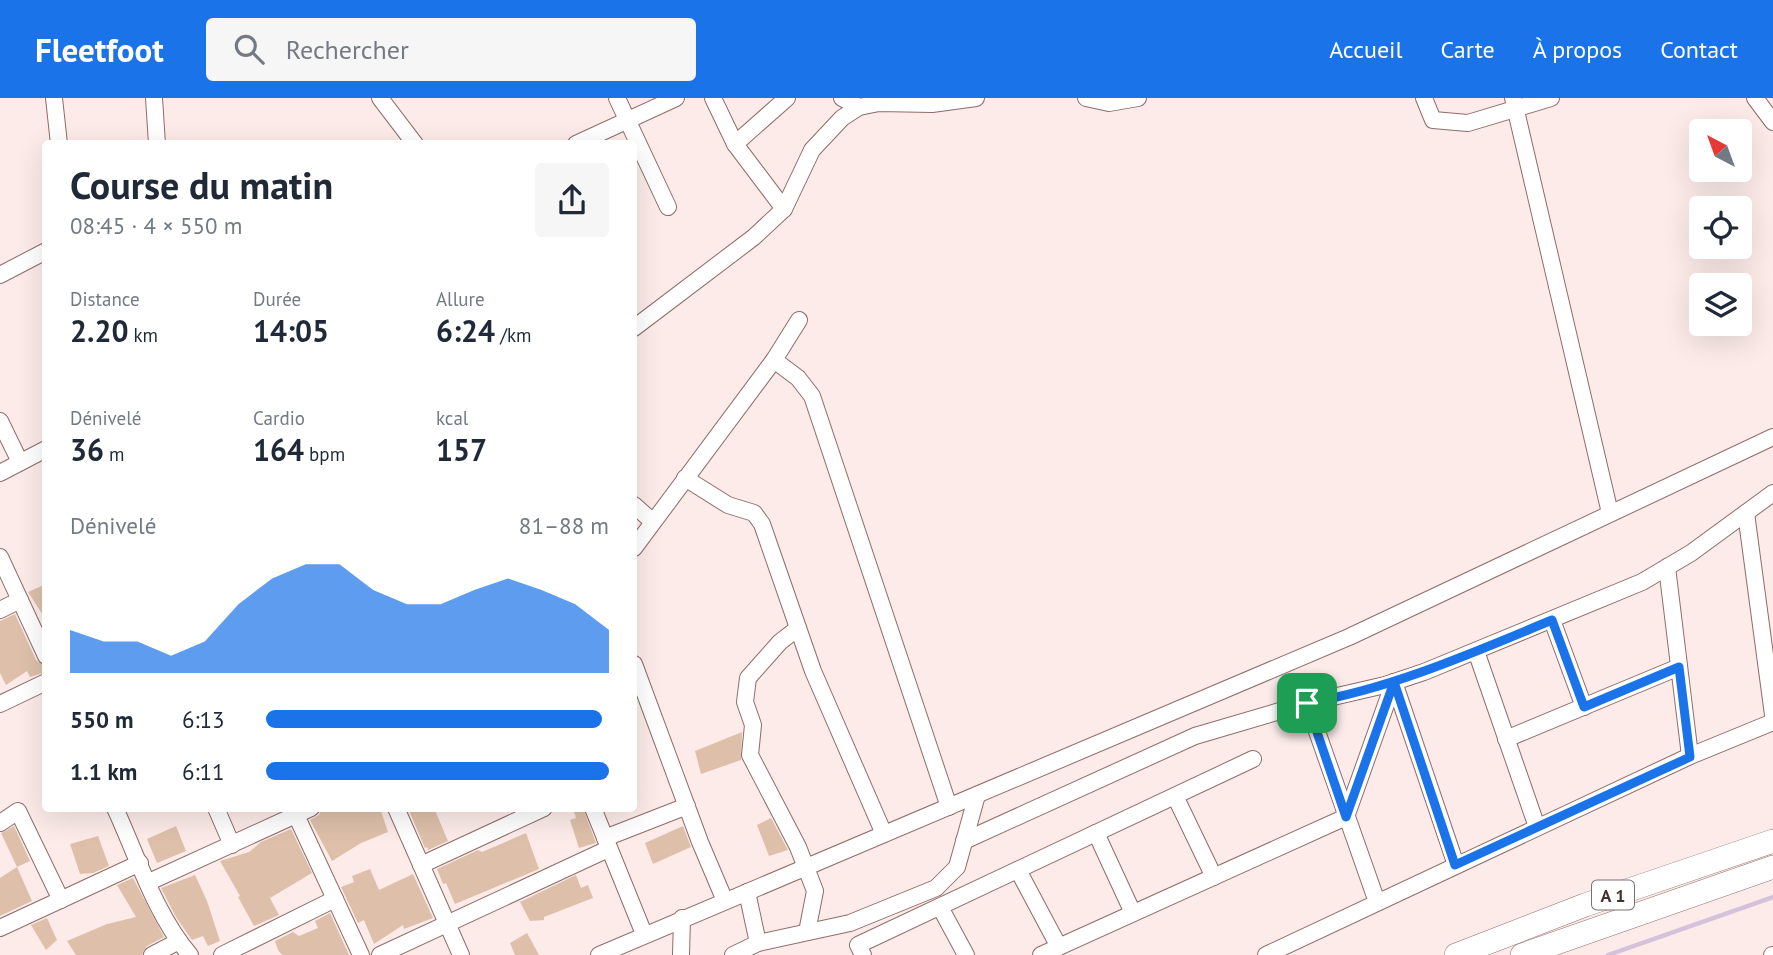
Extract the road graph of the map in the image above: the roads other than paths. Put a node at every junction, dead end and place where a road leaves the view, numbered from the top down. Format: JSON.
{"nodes":[{"id":1,"x":54,"y":98,"type":"edge"},
{"id":2,"x":154,"y":98,"type":"edge"},
{"id":3,"x":380,"y":98,"type":"edge"},
{"id":4,"x":617,"y":98,"type":"edge"},
{"id":5,"x":676,"y":98,"type":"edge"},
{"id":6,"x":713,"y":98,"type":"edge"},
{"id":7,"x":787,"y":98,"type":"edge"},
{"id":8,"x":842,"y":98,"type":"edge"},
{"id":9,"x":976,"y":98,"type":"edge"},
{"id":10,"x":1086,"y":98,"type":"edge"},
{"id":11,"x":1138,"y":98,"type":"edge"},
{"id":12,"x":1424,"y":98,"type":"edge"},
{"id":13,"x":1551,"y":98,"type":"edge"},
{"id":14,"x":1755,"y":98,"type":"edge"},
{"id":15,"x":1515,"y":104,"type":"edge"},
{"id":16,"x":859,"y":107,"type":"junction"},
{"id":17,"x":627,"y":120,"type":"junction"},
{"id":18,"x":1773,"y":122,"type":"edge"},
{"id":19,"x":59,"y":140,"type":"edge"},
{"id":20,"x":157,"y":140,"type":"edge"},
{"id":21,"x":412,"y":140,"type":"edge"},
{"id":22,"x":584,"y":140,"type":"edge"},
{"id":23,"x":636,"y":140,"type":"edge"},
{"id":24,"x":637,"y":141,"type":"edge"},
{"id":25,"x":735,"y":144,"type":"junction"},
{"id":26,"x":668,"y":207,"type":"dead end"},
{"id":27,"x":784,"y":209,"type":"junction"},
{"id":28,"x":42,"y":253,"type":"edge"},
{"id":29,"x":0,"y":275,"type":"edge"},
{"id":30,"x":799,"y":320,"type":"dead end"},
{"id":31,"x":637,"y":326,"type":"edge"},
{"id":32,"x":774,"y":360,"type":"junction"},
{"id":33,"x":0,"y":421,"type":"edge"},
{"id":34,"x":1773,"y":438,"type":"edge"},
{"id":35,"x":42,"y":451,"type":"edge"},
{"id":36,"x":20,"y":462,"type":"junction"},
{"id":37,"x":0,"y":473,"type":"edge"},
{"id":38,"x":685,"y":478,"type":"junction"},
{"id":39,"x":1773,"y":494,"type":"edge"},
{"id":40,"x":637,"y":508,"type":"edge"},
{"id":41,"x":1609,"y":513,"type":"junction"},
{"id":42,"x":1746,"y":513,"type":"junction"},
{"id":43,"x":652,"y":521,"type":"junction"},
{"id":44,"x":637,"y":544,"type":"edge"},
{"id":45,"x":0,"y":557,"type":"edge"},
{"id":46,"x":1667,"y":567,"type":"junction"},
{"id":47,"x":20,"y":600,"type":"junction"},
{"id":48,"x":0,"y":610,"type":"edge"},
{"id":49,"x":1552,"y":620,"type":"junction"},
{"id":50,"x":798,"y":628,"type":"junction"},
{"id":51,"x":1767,"y":640,"type":"edge"},
{"id":52,"x":42,"y":647,"type":"edge"},
{"id":53,"x":1476,"y":651,"type":"junction"},
{"id":54,"x":1679,"y":667,"type":"junction"},
{"id":55,"x":637,"y":672,"type":"edge"},
{"id":56,"x":1394,"y":682,"type":"junction"},
{"id":57,"x":42,"y":684,"type":"edge"},
{"id":58,"x":1307,"y":703,"type":"junction"},
{"id":59,"x":0,"y":704,"type":"edge"},
{"id":60,"x":1584,"y":707,"type":"junction"},
{"id":61,"x":1773,"y":715,"type":"edge"},
{"id":62,"x":1773,"y":722,"type":"edge"},
{"id":63,"x":1506,"y":739,"type":"junction"},
{"id":64,"x":1690,"y":757,"type":"junction"},
{"id":65,"x":1254,"y":758,"type":"dead end"},
{"id":66,"x":977,"y":795,"type":"junction"},
{"id":67,"x":1175,"y":796,"type":"junction"},
{"id":68,"x":687,"y":806,"type":"junction"},
{"id":69,"x":948,"y":807,"type":"junction"},
{"id":70,"x":117,"y":812,"type":"edge"},
{"id":71,"x":218,"y":812,"type":"edge"},
{"id":72,"x":303,"y":812,"type":"edge"},
{"id":73,"x":398,"y":812,"type":"edge"},
{"id":74,"x":535,"y":812,"type":"edge"},
{"id":75,"x":595,"y":812,"type":"edge"},
{"id":76,"x":1346,"y":817,"type":"junction"},
{"id":77,"x":0,"y":823,"type":"edge"},
{"id":78,"x":1537,"y":827,"type":"junction"},
{"id":79,"x":1096,"y":833,"type":"junction"},
{"id":80,"x":884,"y":834,"type":"junction"},
{"id":81,"x":964,"y":841,"type":"junction"},
{"id":82,"x":1773,"y":841,"type":"edge"},
{"id":83,"x":607,"y":844,"type":"junction"},
{"id":84,"x":232,"y":845,"type":"junction"},
{"id":85,"x":140,"y":863,"type":"junction"},
{"id":86,"x":421,"y":865,"type":"junction"},
{"id":87,"x":1455,"y":865,"type":"junction"},
{"id":88,"x":806,"y":867,"type":"junction"},
{"id":89,"x":1773,"y":867,"type":"edge"},
{"id":90,"x":1018,"y":870,"type":"junction"},
{"id":91,"x":1214,"y":877,"type":"junction"},
{"id":92,"x":149,"y":882,"type":"junction"},
{"id":93,"x":747,"y":891,"type":"junction"},
{"id":94,"x":61,"y":900,"type":"junction"},
{"id":95,"x":335,"y":900,"type":"junction"},
{"id":96,"x":725,"y":901,"type":"junction"},
{"id":97,"x":1377,"y":902,"type":"junction"},
{"id":98,"x":940,"y":906,"type":"junction"},
{"id":99,"x":1133,"y":913,"type":"junction"},
{"id":100,"x":682,"y":918,"type":"junction"},
{"id":101,"x":447,"y":924,"type":"junction"},
{"id":102,"x":0,"y":928,"type":"edge"},
{"id":103,"x":807,"y":932,"type":"junction"},
{"id":104,"x":644,"y":934,"type":"junction"},
{"id":105,"x":178,"y":941,"type":"junction"},
{"id":106,"x":758,"y":943,"type":"junction"},
{"id":107,"x":1059,"y":947,"type":"junction"},
{"id":108,"x":152,"y":955,"type":"edge"},
{"id":109,"x":190,"y":955,"type":"edge"},
{"id":110,"x":222,"y":955,"type":"edge"},
{"id":111,"x":360,"y":955,"type":"edge"},
{"id":112,"x":380,"y":955,"type":"edge"},
{"id":113,"x":461,"y":955,"type":"edge"},
{"id":114,"x":598,"y":955,"type":"edge"},
{"id":115,"x":681,"y":955,"type":"edge"},
{"id":116,"x":733,"y":955,"type":"edge"},
{"id":117,"x":863,"y":955,"type":"edge"},
{"id":118,"x":965,"y":955,"type":"edge"},
{"id":119,"x":1041,"y":955,"type":"edge"},
{"id":120,"x":1266,"y":955,"type":"edge"},
{"id":121,"x":1456,"y":955,"type":"edge"},
{"id":122,"x":1522,"y":955,"type":"edge"}],
"edges":[{"from":1,"to":19,"type":"street"},
{"from":2,"to":20,"type":"street"},
{"from":3,"to":21,"type":"street"},
{"from":4,"to":17,"type":"street"},
{"from":5,"to":17,"type":"street"},
{"from":6,"to":25,"type":"street"},
{"from":7,"to":25,"type":"street"},
{"from":8,"to":16,"type":"street"},
{"from":9,"to":16,"type":"street"},
{"from":10,"to":11,"type":"street"},
{"from":12,"to":15,"type":"street"},
{"from":13,"to":15,"type":"street"},
{"from":14,"to":18,"type":"street"},
{"from":15,"to":41,"type":"street"},
{"from":16,"to":27,"type":"street"},
{"from":17,"to":22,"type":"street"},
{"from":17,"to":23,"type":"street"},
{"from":24,"to":26,"type":"street"},
{"from":25,"to":27,"type":"street"},
{"from":27,"to":31,"type":"street"},
{"from":28,"to":29,"type":"street"},
{"from":30,"to":32,"type":"street"},
{"from":32,"to":38,"type":"street"},
{"from":32,"to":69,"type":"street"},
{"from":33,"to":36,"type":"street"},
{"from":34,"to":41,"type":"street"},
{"from":35,"to":36,"type":"street"},
{"from":36,"to":37,"type":"street"},
{"from":38,"to":43,"type":"street"},
{"from":38,"to":50,"type":"street"},
{"from":39,"to":42,"type":"street"},
{"from":40,"to":43,"type":"street"},
{"from":41,"to":66,"type":"street"},
{"from":42,"to":46,"type":"street"},
{"from":42,"to":51,"type":"street"},
{"from":43,"to":44,"type":"street"},
{"from":45,"to":47,"type":"street"},
{"from":46,"to":49,"type":"street"},
{"from":46,"to":54,"type":"street"},
{"from":47,"to":48,"type":"street"},
{"from":47,"to":52,"type":"street"},
{"from":49,"to":53,"type":"street"},
{"from":49,"to":60,"type":"street"},
{"from":50,"to":80,"type":"street"},
{"from":50,"to":88,"type":"street"},
{"from":51,"to":61,"type":"street"},
{"from":53,"to":56,"type":"street"},
{"from":53,"to":63,"type":"street"},
{"from":54,"to":60,"type":"street"},
{"from":54,"to":64,"type":"street"},
{"from":55,"to":68,"type":"street"},
{"from":56,"to":58,"type":"street"},
{"from":56,"to":76,"type":"street"},
{"from":56,"to":87,"type":"street"},
{"from":57,"to":59,"type":"street"},
{"from":58,"to":76,"type":"street"},
{"from":58,"to":81,"type":"street"},
{"from":60,"to":63,"type":"street"},
{"from":62,"to":64,"type":"street"},
{"from":63,"to":78,"type":"street"},
{"from":64,"to":78,"type":"street"},
{"from":65,"to":67,"type":"street"},
{"from":66,"to":69,"type":"street"},
{"from":66,"to":81,"type":"street"},
{"from":67,"to":79,"type":"street"},
{"from":67,"to":91,"type":"street"},
{"from":68,"to":83,"type":"street"},
{"from":68,"to":96,"type":"street"},
{"from":69,"to":80,"type":"street"},
{"from":70,"to":85,"type":"street"},
{"from":71,"to":84,"type":"street"},
{"from":72,"to":84,"type":"street"},
{"from":72,"to":95,"type":"street"},
{"from":73,"to":86,"type":"street"},
{"from":74,"to":86,"type":"street"},
{"from":75,"to":83,"type":"street"},
{"from":76,"to":91,"type":"street"},
{"from":76,"to":97,"type":"street"},
{"from":77,"to":94,"type":"street"},
{"from":78,"to":87,"type":"street"},
{"from":79,"to":90,"type":"street"},
{"from":79,"to":99,"type":"street"},
{"from":80,"to":88,"type":"street"},
{"from":81,"to":103,"type":"street"},
{"from":82,"to":121,"type":"highway","number":"A 1"},
{"from":83,"to":101,"type":"street"},
{"from":83,"to":104,"type":"street"},
{"from":84,"to":92,"type":"street"},
{"from":85,"to":92,"type":"street"},
{"from":85,"to":94,"type":"street"},
{"from":86,"to":101,"type":"street"},
{"from":87,"to":97,"type":"street"},
{"from":88,"to":93,"type":"street"},
{"from":88,"to":103,"type":"street"},
{"from":89,"to":122,"type":"highway","number":"A 1"},
{"from":90,"to":98,"type":"street"},
{"from":90,"to":107,"type":"street"},
{"from":91,"to":99,"type":"street"},
{"from":92,"to":105,"type":"street"},
{"from":93,"to":96,"type":"street"},
{"from":93,"to":106,"type":"street"},
{"from":94,"to":102,"type":"street"},
{"from":95,"to":110,"type":"street"},
{"from":95,"to":111,"type":"street"},
{"from":96,"to":100,"type":"street"},
{"from":97,"to":120,"type":"street"},
{"from":98,"to":117,"type":"street"},
{"from":98,"to":118,"type":"street"},
{"from":99,"to":107,"type":"street"},
{"from":100,"to":104,"type":"street"},
{"from":100,"to":115,"type":"street"},
{"from":101,"to":112,"type":"street"},
{"from":101,"to":113,"type":"street"},
{"from":103,"to":106,"type":"street"},
{"from":104,"to":114,"type":"street"},
{"from":105,"to":108,"type":"street"},
{"from":105,"to":109,"type":"street"},
{"from":106,"to":116,"type":"street"},
{"from":107,"to":119,"type":"street"}]}
